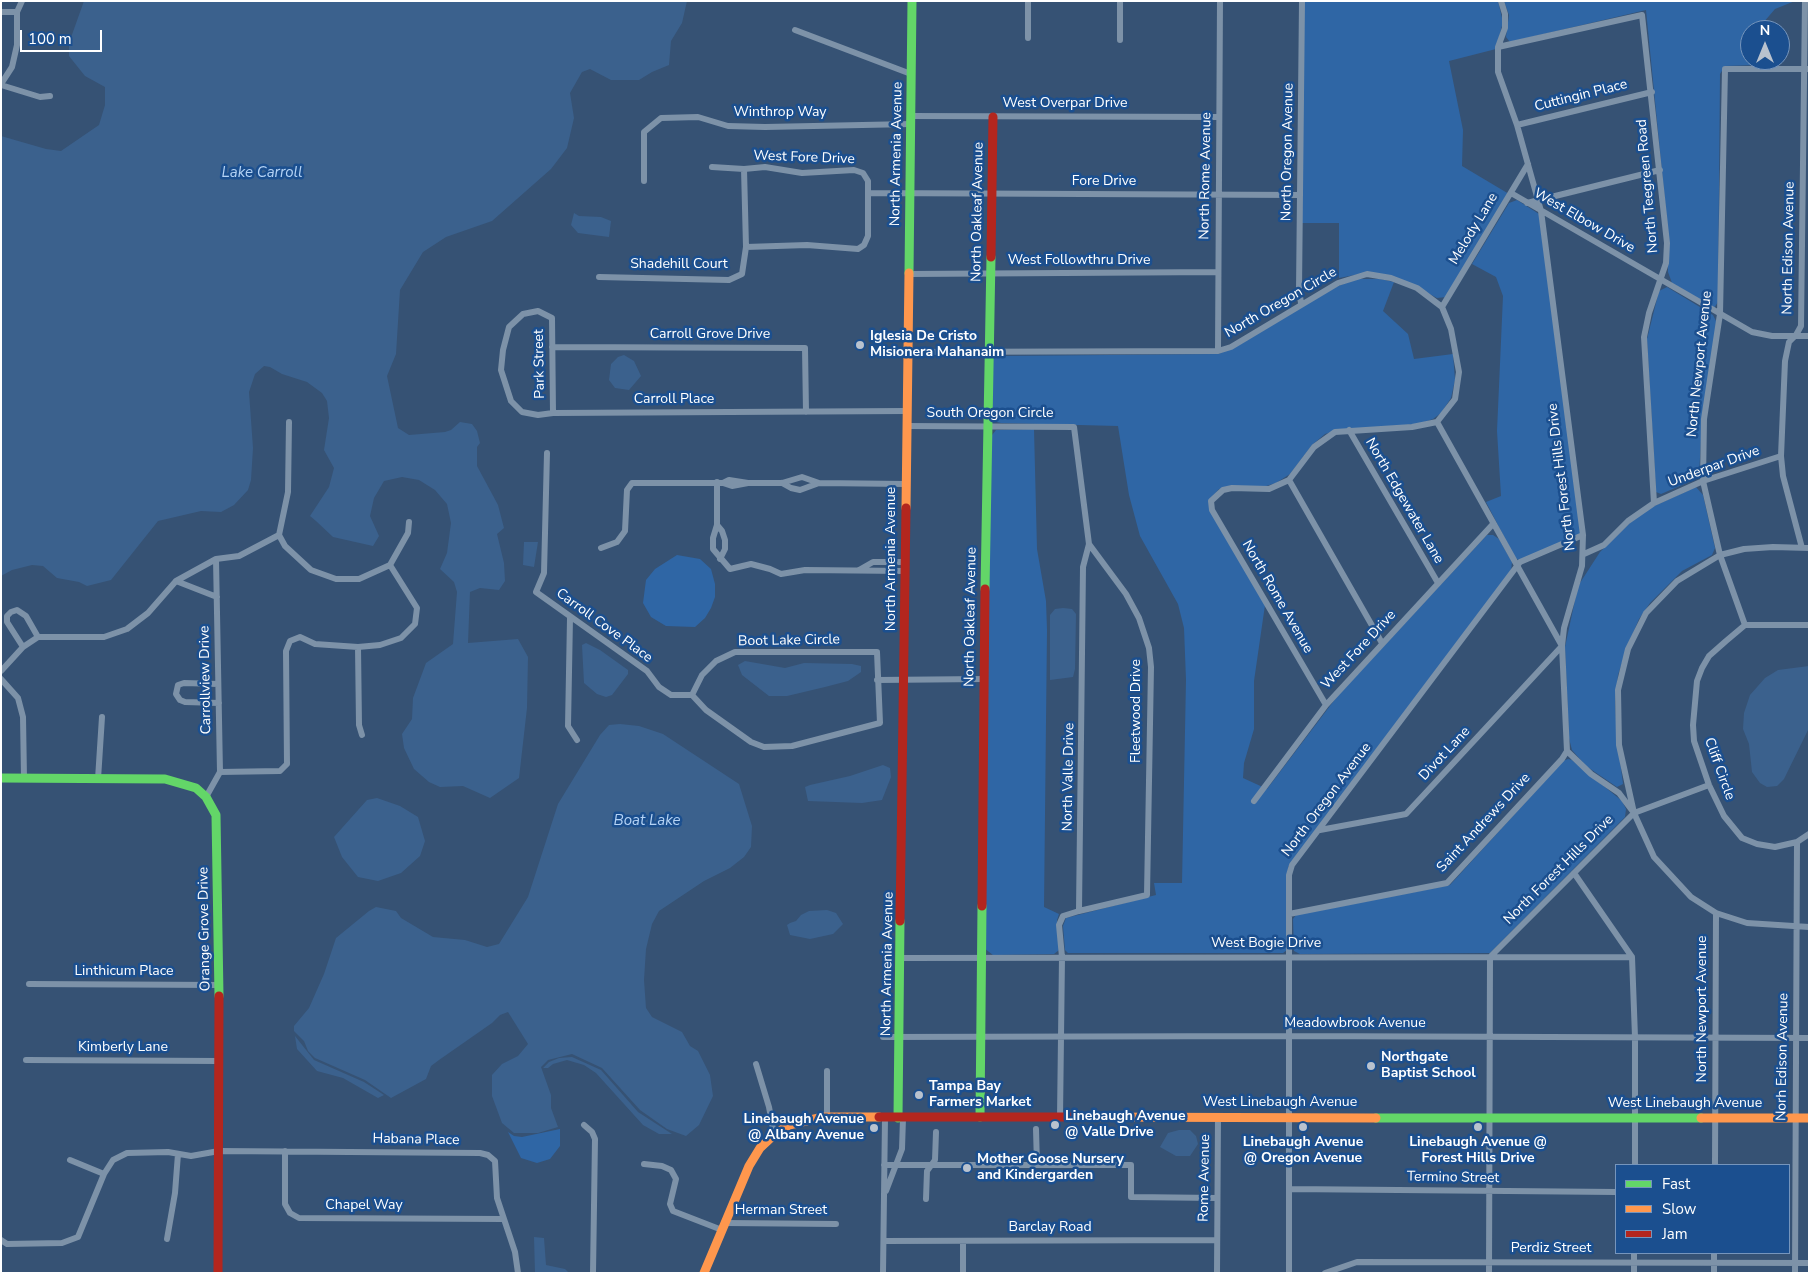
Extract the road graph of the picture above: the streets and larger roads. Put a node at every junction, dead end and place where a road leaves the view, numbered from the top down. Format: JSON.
{"nodes":[{"id":1,"x":22,"y":1,"type":"edge"},
{"id":2,"x":912,"y":1,"type":"edge"},
{"id":3,"x":1028,"y":1,"type":"edge"},
{"id":4,"x":1120,"y":1,"type":"edge"},
{"id":5,"x":1220,"y":1,"type":"edge"},
{"id":6,"x":1302,"y":1,"type":"edge"},
{"id":7,"x":1501,"y":1,"type":"edge"},
{"id":8,"x":1805,"y":1,"type":"edge"},
{"id":9,"x":1,"y":12,"type":"edge"},
{"id":10,"x":17,"y":12,"type":"junction"},
{"id":11,"x":795,"y":30,"type":"dead end"},
{"id":12,"x":1028,"y":38,"type":"dead end"},
{"id":13,"x":1120,"y":40,"type":"dead end"},
{"id":14,"x":1498,"y":47,"type":"junction"},
{"id":15,"x":1806,"y":69,"type":"edge"},
{"id":16,"x":911,"y":74,"type":"junction"},
{"id":17,"x":1,"y":84,"type":"edge"},
{"id":18,"x":1652,"y":92,"type":"junction"},
{"id":19,"x":50,"y":96,"type":"dead end"},
{"id":20,"x":993,"y":117,"type":"junction"},
{"id":21,"x":1219,"y":117,"type":"junction"},
{"id":22,"x":911,"y":120,"type":"junction"},
{"id":23,"x":1517,"y":125,"type":"junction"},
{"id":24,"x":1528,"y":164,"type":"junction"},
{"id":25,"x":712,"y":166,"type":"dead end"},
{"id":26,"x":744,"y":169,"type":"junction"},
{"id":27,"x":1660,"y":170,"type":"junction"},
{"id":28,"x":644,"y":180,"type":"dead end"},
{"id":29,"x":868,"y":193,"type":"junction"},
{"id":30,"x":909,"y":193,"type":"junction"},
{"id":31,"x":1511,"y":193,"type":"junction"},
{"id":32,"x":992,"y":194,"type":"junction"},
{"id":33,"x":1218,"y":194,"type":"junction"},
{"id":34,"x":1299,"y":195,"type":"junction"},
{"id":35,"x":1539,"y":200,"type":"junction"},
{"id":36,"x":1527,"y":203,"type":"junction"},
{"id":37,"x":1541,"y":211,"type":"junction"},
{"id":38,"x":746,"y":247,"type":"junction"},
{"id":39,"x":1218,"y":272,"type":"junction"},
{"id":40,"x":910,"y":274,"type":"junction"},
{"id":41,"x":991,"y":274,"type":"junction"},
{"id":42,"x":599,"y":277,"type":"dead end"},
{"id":43,"x":1661,"y":280,"type":"junction"},
{"id":44,"x":1301,"y":303,"type":"junction"},
{"id":45,"x":1442,"y":307,"type":"junction"},
{"id":46,"x":1720,"y":314,"type":"junction"},
{"id":47,"x":1796,"y":336,"type":"junction"},
{"id":48,"x":1809,"y":336,"type":"edge"},
{"id":49,"x":506,"y":339,"type":"joint"},
{"id":50,"x":552,"y":347,"type":"junction"},
{"id":51,"x":1218,"y":351,"type":"junction"},
{"id":52,"x":909,"y":352,"type":"junction"},
{"id":53,"x":989,"y":353,"type":"junction"},
{"id":54,"x":906,"y":411,"type":"junction"},
{"id":55,"x":806,"y":412,"type":"junction"},
{"id":56,"x":553,"y":413,"type":"junction"},
{"id":57,"x":289,"y":422,"type":"dead end"},
{"id":58,"x":1437,"y":422,"type":"junction"},
{"id":59,"x":906,"y":426,"type":"junction"},
{"id":60,"x":987,"y":427,"type":"junction"},
{"id":61,"x":1074,"y":427,"type":"joint"},
{"id":62,"x":1349,"y":430,"type":"junction"},
{"id":63,"x":547,"y":453,"type":"dead end"},
{"id":64,"x":1781,"y":456,"type":"junction"},
{"id":65,"x":1289,"y":480,"type":"junction"},
{"id":66,"x":1702,"y":481,"type":"junction"},
{"id":67,"x":720,"y":482,"type":"junction"},
{"id":68,"x":782,"y":483,"type":"junction"},
{"id":69,"x":819,"y":483,"type":"junction"},
{"id":70,"x":906,"y":484,"type":"junction"},
{"id":71,"x":1654,"y":502,"type":"junction"},
{"id":72,"x":409,"y":522,"type":"dead end"},
{"id":73,"x":1493,"y":524,"type":"junction"},
{"id":74,"x":717,"y":526,"type":"junction"},
{"id":75,"x":279,"y":535,"type":"junction"},
{"id":76,"x":1583,"y":535,"type":"junction"},
{"id":77,"x":1089,"y":544,"type":"junction"},
{"id":78,"x":601,"y":548,"type":"dead end"},
{"id":79,"x":1806,"y":548,"type":"edge"},
{"id":80,"x":1584,"y":554,"type":"junction"},
{"id":81,"x":1720,"y":555,"type":"junction"},
{"id":82,"x":216,"y":559,"type":"junction"},
{"id":83,"x":720,"y":559,"type":"junction"},
{"id":84,"x":390,"y":565,"type":"junction"},
{"id":85,"x":906,"y":566,"type":"junction"},
{"id":86,"x":1517,"y":566,"type":"junction"},
{"id":87,"x":176,"y":581,"type":"junction"},
{"id":88,"x":1438,"y":584,"type":"junction"},
{"id":89,"x":217,"y":597,"type":"junction"},
{"id":90,"x":570,"y":618,"type":"junction"},
{"id":91,"x":1745,"y":625,"type":"junction"},
{"id":92,"x":1809,"y":625,"type":"edge"},
{"id":93,"x":38,"y":637,"type":"junction"},
{"id":94,"x":1382,"y":644,"type":"junction"},
{"id":95,"x":22,"y":646,"type":"junction"},
{"id":96,"x":1562,"y":646,"type":"junction"},
{"id":97,"x":358,"y":647,"type":"junction"},
{"id":98,"x":1,"y":671,"type":"edge"},
{"id":99,"x":1,"y":679,"type":"edge"},
{"id":100,"x":877,"y":680,"type":"junction"},
{"id":101,"x":905,"y":680,"type":"junction"},
{"id":102,"x":984,"y":680,"type":"junction"},
{"id":103,"x":218,"y":684,"type":"junction"},
{"id":104,"x":692,"y":695,"type":"junction"},
{"id":105,"x":219,"y":703,"type":"junction"},
{"id":106,"x":1326,"y":705,"type":"junction"},
{"id":107,"x":102,"y":717,"type":"dead end"},
{"id":108,"x":362,"y":735,"type":"dead end"},
{"id":109,"x":577,"y":740,"type":"dead end"},
{"id":110,"x":1567,"y":751,"type":"junction"},
{"id":111,"x":220,"y":772,"type":"junction"},
{"id":112,"x":1,"y":778,"type":"edge"},
{"id":113,"x":24,"y":778,"type":"junction"},
{"id":114,"x":98,"y":779,"type":"junction"},
{"id":115,"x":1709,"y":785,"type":"junction"},
{"id":116,"x":206,"y":797,"type":"junction"},
{"id":117,"x":1254,"y":801,"type":"dead end"},
{"id":118,"x":1634,"y":813,"type":"junction"},
{"id":119,"x":1320,"y":830,"type":"junction"},
{"id":120,"x":1809,"y":834,"type":"edge"},
{"id":121,"x":1797,"y":842,"type":"junction"},
{"id":122,"x":1574,"y":873,"type":"junction"},
{"id":123,"x":1079,"y":910,"type":"junction"},
{"id":124,"x":1716,"y":913,"type":"junction"},
{"id":125,"x":1290,"y":914,"type":"junction"},
{"id":126,"x":1797,"y":927,"type":"junction"},
{"id":127,"x":1809,"y":927,"type":"edge"},
{"id":128,"x":1062,"y":956,"type":"junction"},
{"id":129,"x":1290,"y":956,"type":"junction"},
{"id":130,"x":981,"y":957,"type":"junction"},
{"id":131,"x":1490,"y":957,"type":"junction"},
{"id":132,"x":1632,"y":957,"type":"junction"},
{"id":133,"x":901,"y":958,"type":"junction"},
{"id":134,"x":29,"y":984,"type":"dead end"},
{"id":135,"x":219,"y":985,"type":"junction"},
{"id":136,"x":1061,"y":1036,"type":"junction"},
{"id":137,"x":1289,"y":1036,"type":"junction"},
{"id":138,"x":1490,"y":1036,"type":"junction"},
{"id":139,"x":981,"y":1037,"type":"junction"},
{"id":140,"x":883,"y":1038,"type":"dead end"},
{"id":141,"x":900,"y":1038,"type":"junction"},
{"id":142,"x":1635,"y":1038,"type":"junction"},
{"id":143,"x":1715,"y":1038,"type":"junction"},
{"id":144,"x":1796,"y":1038,"type":"junction"},
{"id":145,"x":1809,"y":1038,"type":"edge"},
{"id":146,"x":26,"y":1060,"type":"dead end"},
{"id":147,"x":219,"y":1061,"type":"junction"},
{"id":148,"x":756,"y":1064,"type":"dead end"},
{"id":149,"x":827,"y":1071,"type":"dead end"},
{"id":150,"x":1218,"y":1116,"type":"junction"},
{"id":151,"x":1288,"y":1116,"type":"junction"},
{"id":152,"x":827,"y":1117,"type":"junction"},
{"id":153,"x":980,"y":1117,"type":"junction"},
{"id":154,"x":1060,"y":1117,"type":"junction"},
{"id":155,"x":1490,"y":1117,"type":"junction"},
{"id":156,"x":885,"y":1118,"type":"junction"},
{"id":157,"x":901,"y":1118,"type":"junction"},
{"id":158,"x":1635,"y":1118,"type":"junction"},
{"id":159,"x":1715,"y":1118,"type":"junction"},
{"id":160,"x":1794,"y":1118,"type":"junction"},
{"id":161,"x":1809,"y":1118,"type":"edge"},
{"id":162,"x":584,"y":1125,"type":"dead end"},
{"id":163,"x":1036,"y":1129,"type":"dead end"},
{"id":164,"x":936,"y":1132,"type":"dead end"},
{"id":165,"x":774,"y":1134,"type":"junction"},
{"id":166,"x":220,"y":1151,"type":"junction"},
{"id":167,"x":285,"y":1151,"type":"junction"},
{"id":168,"x":178,"y":1154,"type":"junction"},
{"id":169,"x":70,"y":1160,"type":"dead end"},
{"id":170,"x":644,"y":1164,"type":"dead end"},
{"id":171,"x":1635,"y":1164,"type":"edge"},
{"id":172,"x":1714,"y":1164,"type":"edge"},
{"id":173,"x":884,"y":1165,"type":"junction"},
{"id":174,"x":897,"y":1165,"type":"junction"},
{"id":175,"x":929,"y":1165,"type":"junction"},
{"id":176,"x":1037,"y":1165,"type":"junction"},
{"id":177,"x":104,"y":1174,"type":"junction"},
{"id":178,"x":1289,"y":1189,"type":"junction"},
{"id":179,"x":1489,"y":1191,"type":"junction"},
{"id":180,"x":1615,"y":1192,"type":"edge"},
{"id":181,"x":884,"y":1197,"type":"junction"},
{"id":182,"x":1216,"y":1198,"type":"junction"},
{"id":183,"x":926,"y":1199,"type":"dead end"},
{"id":184,"x":503,"y":1219,"type":"junction"},
{"id":185,"x":836,"y":1224,"type":"dead end"},
{"id":186,"x":724,"y":1227,"type":"junction"},
{"id":187,"x":167,"y":1239,"type":"dead end"},
{"id":188,"x":1,"y":1240,"type":"edge"},
{"id":189,"x":1216,"y":1240,"type":"junction"},
{"id":190,"x":963,"y":1241,"type":"junction"},
{"id":191,"x":884,"y":1242,"type":"junction"},
{"id":192,"x":1634,"y":1254,"type":"edge"},
{"id":193,"x":1714,"y":1254,"type":"edge"},
{"id":194,"x":1489,"y":1261,"type":"junction"},
{"id":195,"x":1634,"y":1262,"type":"junction"},
{"id":196,"x":1714,"y":1263,"type":"junction"},
{"id":197,"x":1795,"y":1263,"type":"junction"},
{"id":198,"x":1809,"y":1263,"type":"edge"},
{"id":199,"x":1218,"y":1272,"type":"edge"},
{"id":200,"x":218,"y":1273,"type":"edge"},
{"id":201,"x":518,"y":1273,"type":"edge"},
{"id":202,"x":593,"y":1273,"type":"edge"},
{"id":203,"x":704,"y":1273,"type":"edge"},
{"id":204,"x":883,"y":1273,"type":"edge"},
{"id":205,"x":963,"y":1273,"type":"edge"},
{"id":206,"x":1289,"y":1273,"type":"edge"},
{"id":207,"x":1325,"y":1273,"type":"edge"},
{"id":208,"x":1489,"y":1273,"type":"edge"},
{"id":209,"x":1634,"y":1273,"type":"edge"},
{"id":210,"x":1714,"y":1273,"type":"edge"},
{"id":211,"x":1795,"y":1273,"type":"edge"}],
"edges":[{"from":1,"to":10,"type":"street"},
{"from":2,"to":16,"type":"street","name":"North Armenia Avenue"},
{"from":3,"to":12,"type":"street"},
{"from":4,"to":13,"type":"street"},
{"from":5,"to":21,"type":"street","name":"North Rome Avenue"},
{"from":6,"to":34,"type":"street","name":"North Oregon Avenue"},
{"from":7,"to":14,"type":"street","name":"North Forest Hills Drive"},
{"from":8,"to":15,"type":"street","name":"North Edison Avenue"},
{"from":9,"to":10,"type":"street"},
{"from":10,"to":17,"type":"street"},
{"from":11,"to":16,"type":"street"},
{"from":14,"to":18,"type":"street","name":"North Teegreen Road"},
{"from":14,"to":23,"type":"street","name":"North Forest Hills Drive"},
{"from":15,"to":46,"type":"street","name":"North Newport Avenue"},
{"from":15,"to":47,"type":"street","name":"North Edison Avenue"},
{"from":16,"to":22,"type":"street","name":"North Armenia Avenue"},
{"from":17,"to":19,"type":"street"},
{"from":18,"to":23,"type":"street","name":"Cuttingin Place"},
{"from":18,"to":27,"type":"street","name":"North Teegreen Road"},
{"from":20,"to":21,"type":"street","name":"West Overpar Drive"},
{"from":20,"to":22,"type":"street","name":"West Overpar Drive"},
{"from":20,"to":32,"type":"street","name":"North Oakleaf Avenue"},
{"from":21,"to":33,"type":"street","name":"North Rome Avenue"},
{"from":22,"to":28,"type":"street","name":"Winthrop Way"},
{"from":22,"to":30,"type":"street","name":"North Armenia Avenue"},
{"from":23,"to":24,"type":"street","name":"North Forest Hills Drive"},
{"from":24,"to":31,"type":"street","name":"Melody Lane"},
{"from":24,"to":35,"type":"street","name":"North Forest Hills Drive"},
{"from":25,"to":26,"type":"street","name":"West Fore Drive"},
{"from":26,"to":29,"type":"street","name":"West Fore Drive"},
{"from":26,"to":38,"type":"street","name":"Shadehill Court"},
{"from":27,"to":35,"type":"street"},
{"from":27,"to":43,"type":"street","name":"North Teegreen Road"},
{"from":29,"to":30,"type":"street"},
{"from":29,"to":38,"type":"street"},
{"from":30,"to":32,"type":"street","name":"Fore Drive"},
{"from":30,"to":40,"type":"street","name":"North Armenia Avenue"},
{"from":31,"to":36,"type":"street","name":"West Elbow Drive"},
{"from":31,"to":45,"type":"street","name":"Melody Lane"},
{"from":32,"to":33,"type":"street","name":"Fore Drive"},
{"from":32,"to":41,"type":"street","name":"North Oakleaf Avenue"},
{"from":33,"to":34,"type":"street","name":"Fore Drive"},
{"from":33,"to":39,"type":"street","name":"North Rome Avenue"},
{"from":34,"to":44,"type":"street","name":"North Oregon Avenue"},
{"from":35,"to":36,"type":"street"},
{"from":35,"to":37,"type":"street","name":"North Forest Hills Drive"},
{"from":36,"to":37,"type":"street","name":"West Elbow Drive"},
{"from":37,"to":43,"type":"street","name":"West Elbow Drive"},
{"from":37,"to":76,"type":"street","name":"North Forest Hills Drive"},
{"from":38,"to":42,"type":"street","name":"Shadehill Court"},
{"from":39,"to":41,"type":"street","name":"West Followthru Drive"},
{"from":39,"to":51,"type":"street","name":"North Rome Avenue"},
{"from":40,"to":41,"type":"street","name":"West Followthru Drive"},
{"from":40,"to":52,"type":"street","name":"North Armenia Avenue"},
{"from":41,"to":53,"type":"street","name":"North Oakleaf Avenue"},
{"from":43,"to":46,"type":"street","name":"West Elbow Drive"},
{"from":43,"to":71,"type":"street","name":"North Teegreen Road"},
{"from":44,"to":45,"type":"street","name":"North Oregon Circle"},
{"from":44,"to":51,"type":"street","name":"North Oregon Circle"},
{"from":45,"to":58,"type":"street"},
{"from":46,"to":47,"type":"street","name":"West Elbow Drive"},
{"from":46,"to":66,"type":"street","name":"North Newport Avenue"},
{"from":47,"to":48,"type":"street","name":"West Elbow Drive"},
{"from":47,"to":64,"type":"street","name":"North Edison Avenue"},
{"from":49,"to":50,"type":"street","name":"Park Street"},
{"from":49,"to":56,"type":"street","name":"Carroll Place"},
{"from":50,"to":55,"type":"street","name":"Carroll Grove Drive"},
{"from":50,"to":56,"type":"street","name":"Park Street"},
{"from":51,"to":53,"type":"street","name":"North Oregon Circle"},
{"from":52,"to":53,"type":"street","name":"North Oregon Circle"},
{"from":52,"to":54,"type":"street","name":"North Armenia Avenue"},
{"from":53,"to":60,"type":"street","name":"North Oakleaf Avenue"},
{"from":54,"to":55,"type":"street","name":"Carroll Place"},
{"from":54,"to":59,"type":"street","name":"North Armenia Avenue"},
{"from":55,"to":56,"type":"street","name":"Carroll Place"},
{"from":57,"to":75,"type":"street"},
{"from":58,"to":62,"type":"street"},
{"from":58,"to":73,"type":"street"},
{"from":59,"to":60,"type":"street","name":"South Oregon Circle"},
{"from":59,"to":70,"type":"street","name":"North Armenia Avenue"},
{"from":60,"to":61,"type":"street","name":"South Oregon Circle"},
{"from":60,"to":102,"type":"street","name":"North Oakleaf Avenue"},
{"from":61,"to":77,"type":"street","name":"North Valle Drive"},
{"from":62,"to":65,"type":"street"},
{"from":62,"to":88,"type":"street","name":"North Edgewater Lane"},
{"from":63,"to":90,"type":"street","name":"Carroll Cove Place"},
{"from":64,"to":66,"type":"street","name":"Underpar Drive"},
{"from":64,"to":79,"type":"street","name":"North Edison Avenue"},
{"from":65,"to":94,"type":"street"},
{"from":65,"to":106,"type":"street","name":"North Rome Avenue"},
{"from":66,"to":71,"type":"street","name":"Underpar Drive"},
{"from":66,"to":81,"type":"street","name":"North Newport Avenue"},
{"from":67,"to":68,"type":"street"},
{"from":67,"to":74,"type":"street"},
{"from":67,"to":78,"type":"street"},
{"from":68,"to":69,"type":"street"},
{"from":68,"to":69,"type":"street"},
{"from":69,"to":70,"type":"street"},
{"from":70,"to":85,"type":"street","name":"North Armenia Avenue"},
{"from":71,"to":80,"type":"street","name":"Underpar Drive"},
{"from":72,"to":84,"type":"street"},
{"from":73,"to":86,"type":"street"},
{"from":73,"to":88,"type":"street","name":"West Fore Drive"},
{"from":74,"to":83,"type":"street"},
{"from":74,"to":83,"type":"street"},
{"from":75,"to":82,"type":"street"},
{"from":75,"to":84,"type":"street"},
{"from":76,"to":80,"type":"street","name":"North Forest Hills Drive"},
{"from":76,"to":86,"type":"street","name":"North Oregon Avenue"},
{"from":77,"to":123,"type":"street","name":"North Valle Drive"},
{"from":77,"to":123,"type":"street","name":"Fleetwood Drive"},
{"from":79,"to":81,"type":"street"},
{"from":80,"to":96,"type":"street","name":"North Forest Hills Drive"},
{"from":81,"to":91,"type":"street","name":"North Newport Avenue"},
{"from":81,"to":118,"type":"street"},
{"from":82,"to":87,"type":"street"},
{"from":82,"to":89,"type":"street","name":"Carrollview Drive"},
{"from":83,"to":85,"type":"street"},
{"from":84,"to":97,"type":"street"},
{"from":85,"to":101,"type":"street","name":"North Armenia Avenue"},
{"from":86,"to":96,"type":"street"},
{"from":86,"to":119,"type":"street","name":"North Oregon Avenue"},
{"from":87,"to":89,"type":"street"},
{"from":87,"to":93,"type":"street"},
{"from":88,"to":94,"type":"street","name":"West Fore Drive"},
{"from":89,"to":103,"type":"street","name":"Carrollview Drive"},
{"from":90,"to":104,"type":"street","name":"Carroll Cove Place"},
{"from":90,"to":109,"type":"street"},
{"from":91,"to":92,"type":"street"},
{"from":91,"to":115,"type":"street","name":"Cliff Circle"},
{"from":93,"to":95,"type":"street"},
{"from":93,"to":95,"type":"street"},
{"from":94,"to":106,"type":"street","name":"West Fore Drive"},
{"from":95,"to":98,"type":"street"},
{"from":96,"to":110,"type":"street","name":"North Forest Hills Drive"},
{"from":96,"to":119,"type":"street","name":"Divot Lane"},
{"from":97,"to":108,"type":"street"},
{"from":97,"to":111,"type":"street"},
{"from":99,"to":113,"type":"street"},
{"from":100,"to":101,"type":"street"},
{"from":100,"to":104,"type":"street","name":"Boot Lake Circle"},
{"from":100,"to":104,"type":"street"},
{"from":101,"to":102,"type":"street"},
{"from":101,"to":133,"type":"street","name":"North Armenia Avenue"},
{"from":102,"to":130,"type":"street","name":"North Oakleaf Avenue"},
{"from":103,"to":105,"type":"street","name":"Carrollview Drive"},
{"from":103,"to":105,"type":"street"},
{"from":105,"to":111,"type":"street","name":"Carrollview Drive"},
{"from":106,"to":117,"type":"street","name":"West Fore Drive"},
{"from":107,"to":114,"type":"street"},
{"from":110,"to":118,"type":"street","name":"North Forest Hills Drive"},
{"from":110,"to":125,"type":"street","name":"Saint Andrews Drive"},
{"from":111,"to":116,"type":"street"},
{"from":112,"to":113,"type":"street"},
{"from":113,"to":114,"type":"street"},
{"from":114,"to":116,"type":"street"},
{"from":115,"to":118,"type":"street"},
{"from":115,"to":121,"type":"street","name":"Cliff Circle"},
{"from":116,"to":135,"type":"street","name":"Orange Grove Drive"},
{"from":118,"to":122,"type":"street","name":"North Forest Hills Drive"},
{"from":118,"to":124,"type":"street"},
{"from":119,"to":125,"type":"street","name":"North Oregon Avenue"},
{"from":120,"to":121,"type":"street","name":"Cliff Circle"},
{"from":121,"to":126,"type":"street","name":"Norh Edison Avenue"},
{"from":122,"to":131,"type":"street","name":"North Forest Hills Drive"},
{"from":122,"to":132,"type":"street"},
{"from":123,"to":128,"type":"street"},
{"from":124,"to":126,"type":"street"},
{"from":124,"to":143,"type":"street","name":"North Newport Avenue"},
{"from":125,"to":129,"type":"street","name":"North Oregon Avenue"},
{"from":126,"to":127,"type":"street"},
{"from":126,"to":144,"type":"street","name":"Norh Edison Avenue"},
{"from":128,"to":129,"type":"street","name":"West Bogie Drive"},
{"from":128,"to":130,"type":"street","name":"West Bogie Drive"},
{"from":128,"to":136,"type":"street"},
{"from":129,"to":131,"type":"street","name":"West Bogie Drive"},
{"from":129,"to":137,"type":"street","name":"North Oregon Avenue"},
{"from":130,"to":133,"type":"street","name":"West Bogie Drive"},
{"from":130,"to":139,"type":"street","name":"North Oakleaf Avenue"},
{"from":131,"to":132,"type":"street","name":"West Bogie Drive"},
{"from":131,"to":138,"type":"street"},
{"from":132,"to":142,"type":"street"},
{"from":133,"to":141,"type":"street","name":"North Armenia Avenue"},
{"from":134,"to":135,"type":"street","name":"Linthicum Place"},
{"from":135,"to":147,"type":"street","name":"Orange Grove Drive"},
{"from":136,"to":137,"type":"street","name":"Meadowbrook Avenue"},
{"from":136,"to":139,"type":"street","name":"Meadowbrook Avenue"},
{"from":136,"to":154,"type":"street"},
{"from":137,"to":138,"type":"street","name":"Meadowbrook Avenue"},
{"from":137,"to":151,"type":"street","name":"North Oregon Avenue"},
{"from":138,"to":142,"type":"street","name":"Meadowbrook Avenue"},
{"from":138,"to":155,"type":"street"},
{"from":139,"to":141,"type":"street","name":"Meadowbrook Avenue"},
{"from":139,"to":153,"type":"street","name":"North Oakleaf Avenue"},
{"from":140,"to":141,"type":"street","name":"Meadowbrook Avenue"},
{"from":141,"to":157,"type":"street","name":"North Armenia Avenue"},
{"from":142,"to":143,"type":"street","name":"Meadowbrook Avenue"},
{"from":142,"to":158,"type":"street"},
{"from":143,"to":144,"type":"street","name":"Meadowbrook Avenue"},
{"from":143,"to":159,"type":"street","name":"North Newport Avenue"},
{"from":144,"to":145,"type":"street","name":"Meadowbrook Avenue"},
{"from":144,"to":160,"type":"street","name":"Norh Edison Avenue"},
{"from":146,"to":147,"type":"street","name":"Kimberly Lane"},
{"from":147,"to":166,"type":"street","name":"Orange Grove Drive"},
{"from":148,"to":165,"type":"street"},
{"from":149,"to":152,"type":"street"},
{"from":150,"to":151,"type":"street","name":"West Linebaugh Avenue"},
{"from":150,"to":154,"type":"street","name":"West Linebaugh Avenue"},
{"from":150,"to":182,"type":"street","name":"Rome Avenue"},
{"from":151,"to":155,"type":"street","name":"West Linebaugh Avenue"},
{"from":151,"to":178,"type":"street","name":"North Oregon Avenue"},
{"from":152,"to":156,"type":"street","name":"West Linebaugh Avenue"},
{"from":152,"to":165,"type":"street","name":"West Linebaugh Avenue"},
{"from":153,"to":154,"type":"street","name":"West Linebaugh Avenue"},
{"from":153,"to":157,"type":"street","name":"West Linebaugh Avenue"},
{"from":155,"to":158,"type":"street","name":"West Linebaugh Avenue"},
{"from":155,"to":179,"type":"street"},
{"from":156,"to":157,"type":"street","name":"West Linebaugh Avenue"},
{"from":156,"to":173,"type":"street"},
{"from":157,"to":174,"type":"street"},
{"from":158,"to":159,"type":"street","name":"West Linebaugh Avenue"},
{"from":158,"to":171,"type":"street"},
{"from":159,"to":160,"type":"street","name":"West Linebaugh Avenue"},
{"from":159,"to":172,"type":"street","name":"North Newport Avenue"},
{"from":160,"to":161,"type":"street","name":"West Linebaugh Avenue"},
{"from":160,"to":197,"type":"street","name":"Norh Edison Avenue"},
{"from":162,"to":202,"type":"street"},
{"from":163,"to":176,"type":"street"},
{"from":164,"to":175,"type":"street"},
{"from":165,"to":186,"type":"street","name":"West Linebaugh Avenue"},
{"from":166,"to":167,"type":"street","name":"Habana Place"},
{"from":166,"to":168,"type":"street","name":"Habana Place"},
{"from":166,"to":200,"type":"street","name":"Orange Grove Drive"},
{"from":167,"to":184,"type":"street","name":"Habana Place"},
{"from":167,"to":184,"type":"street","name":"Chapel Way"},
{"from":168,"to":177,"type":"street","name":"Habana Place"},
{"from":168,"to":187,"type":"street"},
{"from":169,"to":177,"type":"street"},
{"from":170,"to":186,"type":"street"},
{"from":173,"to":174,"type":"street"},
{"from":173,"to":181,"type":"street"},
{"from":174,"to":175,"type":"street"},
{"from":174,"to":181,"type":"street"},
{"from":175,"to":176,"type":"street"},
{"from":175,"to":183,"type":"street"},
{"from":176,"to":182,"type":"street"},
{"from":177,"to":188,"type":"street"},
{"from":178,"to":179,"type":"street","name":"Termino Street"},
{"from":178,"to":206,"type":"street","name":"North Oregon Avenue"},
{"from":179,"to":180,"type":"street","name":"Termino Street"},
{"from":179,"to":194,"type":"street"},
{"from":181,"to":191,"type":"street"},
{"from":182,"to":189,"type":"street","name":"Rome Avenue"},
{"from":184,"to":201,"type":"street","name":"Habana Place"},
{"from":185,"to":186,"type":"street","name":"Herman Street"},
{"from":186,"to":203,"type":"street"},
{"from":189,"to":190,"type":"street","name":"Barclay Road"},
{"from":189,"to":199,"type":"street"},
{"from":190,"to":191,"type":"street","name":"Barclay Road"},
{"from":190,"to":205,"type":"street"},
{"from":191,"to":204,"type":"street"},
{"from":192,"to":195,"type":"street"},
{"from":193,"to":196,"type":"street"},
{"from":194,"to":195,"type":"street","name":"Perdiz Street"},
{"from":194,"to":207,"type":"street","name":"Perdiz Street"},
{"from":194,"to":208,"type":"street"},
{"from":195,"to":196,"type":"street","name":"Perdiz Street"},
{"from":195,"to":209,"type":"street"},
{"from":196,"to":197,"type":"street","name":"Perdiz Street"},
{"from":196,"to":210,"type":"street"},
{"from":197,"to":198,"type":"street","name":"Perdiz Street"},
{"from":197,"to":211,"type":"street","name":"Norh Edison Avenue"}]}
